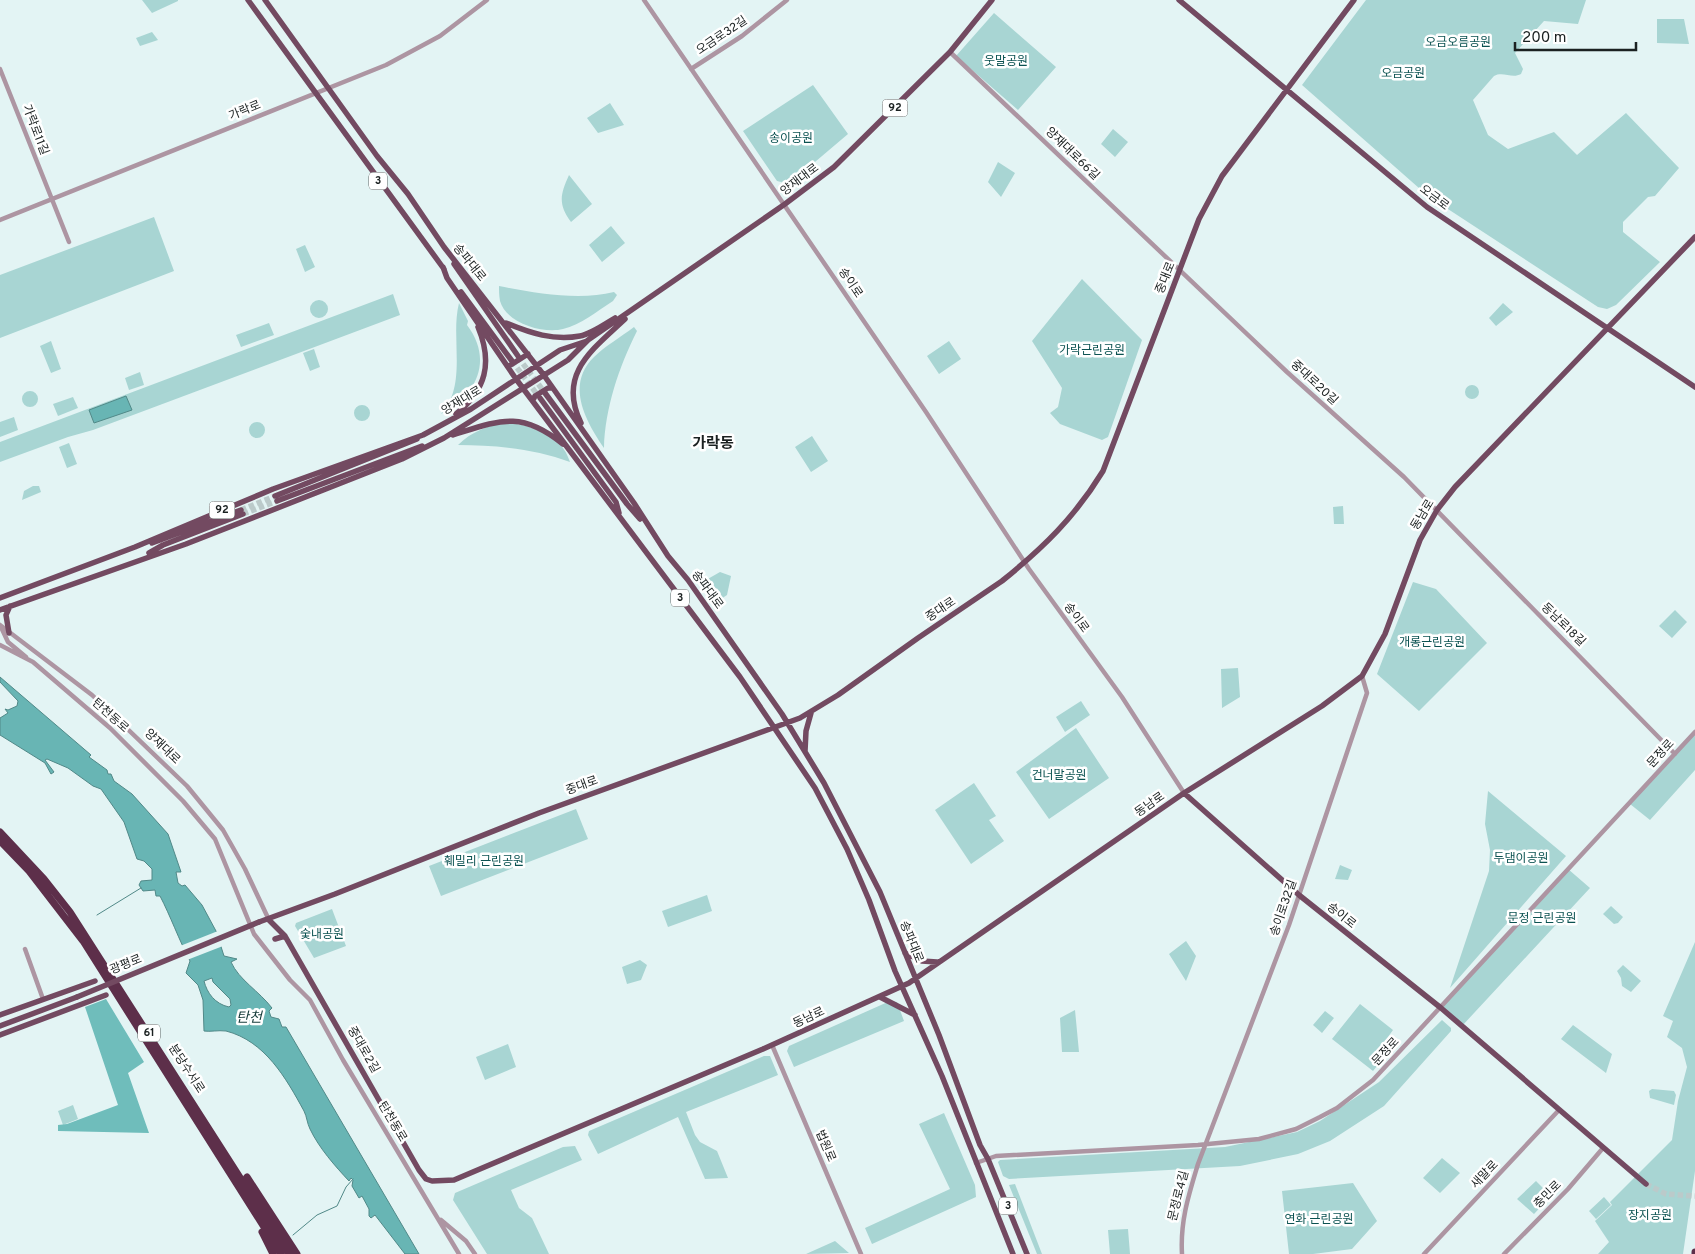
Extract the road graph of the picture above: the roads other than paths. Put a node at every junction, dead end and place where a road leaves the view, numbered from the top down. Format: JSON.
{"nodes":[{"id":1,"x":248,"y":0,"type":"edge"},
{"id":2,"x":265,"y":0,"type":"edge"},
{"id":3,"x":487,"y":0,"type":"edge"},
{"id":4,"x":644,"y":0,"type":"edge"},
{"id":5,"x":787,"y":0,"type":"edge"},
{"id":6,"x":992,"y":0,"type":"edge"},
{"id":7,"x":1179,"y":0,"type":"edge"},
{"id":8,"x":1354,"y":0,"type":"edge"},
{"id":9,"x":950,"y":52,"type":"junction"},
{"id":10,"x":0,"y":69,"type":"edge"},
{"id":11,"x":692,"y":69,"type":"junction"},
{"id":12,"x":327,"y":87,"type":"junction"},
{"id":13,"x":1287,"y":90,"type":"junction"},
{"id":14,"x":316,"y":94,"type":"junction"},
{"id":15,"x":52,"y":197,"type":"junction"},
{"id":16,"x":786,"y":204,"type":"junction"},
{"id":17,"x":0,"y":220,"type":"edge"},
{"id":18,"x":1695,"y":237,"type":"edge"},
{"id":19,"x":69,"y":242,"type":"dead end"},
{"id":20,"x":444,"y":247,"type":"junction"},
{"id":21,"x":443,"y":267,"type":"junction"},
{"id":22,"x":1180,"y":270,"type":"junction"},
{"id":23,"x":640,"y":306,"type":"junction"},
{"id":24,"x":474,"y":317,"type":"junction"},
{"id":25,"x":506,"y":323,"type":"junction"},
{"id":26,"x":1608,"y":329,"type":"junction"},
{"id":27,"x":588,"y":340,"type":"junction"},
{"id":28,"x":528,"y":354,"type":"junction"},
{"id":29,"x":518,"y":356,"type":"tunnel mouth"},
{"id":30,"x":510,"y":363,"type":"junction"},
{"id":31,"x":536,"y":365,"type":"junction"},
{"id":32,"x":543,"y":374,"type":"junction"},
{"id":33,"x":516,"y":379,"type":"junction"},
{"id":34,"x":523,"y":387,"type":"junction"},
{"id":35,"x":1695,"y":387,"type":"edge"},
{"id":36,"x":552,"y":388,"type":"junction"},
{"id":37,"x":539,"y":397,"type":"junction"},
{"id":38,"x":443,"y":424,"type":"junction"},
{"id":39,"x":422,"y":435,"type":"junction"},
{"id":40,"x":444,"y":438,"type":"junction"},
{"id":41,"x":588,"y":439,"type":"junction"},
{"id":42,"x":430,"y":445,"type":"junction"},
{"id":43,"x":572,"y":452,"type":"junction"},
{"id":44,"x":1436,"y":510,"type":"junction"},
{"id":45,"x":621,"y":518,"type":"junction"},
{"id":46,"x":648,"y":528,"type":"junction"},
{"id":47,"x":135,"y":547,"type":"junction"},
{"id":48,"x":139,"y":559,"type":"junction"},
{"id":49,"x":1025,"y":562,"type":"junction"},
{"id":50,"x":0,"y":598,"type":"edge"},
{"id":51,"x":10,"y":606,"type":"junction"},
{"id":52,"x":0,"y":610,"type":"edge"},
{"id":53,"x":0,"y":625,"type":"edge"},
{"id":54,"x":9,"y":633,"type":"junction"},
{"id":55,"x":0,"y":645,"type":"edge"},
{"id":56,"x":34,"y":662,"type":"junction"},
{"id":57,"x":1362,"y":676,"type":"junction"},
{"id":58,"x":811,"y":714,"type":"junction"},
{"id":59,"x":787,"y":722,"type":"junction"},
{"id":60,"x":774,"y":726,"type":"junction"},
{"id":61,"x":1695,"y":732,"type":"edge"},
{"id":62,"x":804,"y":751,"type":"junction"},
{"id":63,"x":1675,"y":754,"type":"junction"},
{"id":64,"x":1184,"y":793,"type":"junction"},
{"id":65,"x":0,"y":832,"type":"edge"},
{"id":66,"x":0,"y":840,"type":"edge"},
{"id":67,"x":1299,"y":895,"type":"junction"},
{"id":68,"x":270,"y":920,"type":"junction"},
{"id":69,"x":259,"y":922,"type":"joint"},
{"id":70,"x":285,"y":936,"type":"junction"},
{"id":71,"x":275,"y":939,"type":"dead end"},
{"id":72,"x":25,"y":949,"type":"dead end"},
{"id":73,"x":905,"y":953,"type":"junction"},
{"id":74,"x":937,"y":962,"type":"junction"},
{"id":75,"x":916,"y":979,"type":"junction"},
{"id":76,"x":95,"y":980,"type":"dead end"},
{"id":77,"x":902,"y":987,"type":"junction"},
{"id":78,"x":74,"y":988,"type":"junction"},
{"id":79,"x":106,"y":995,"type":"dead end"},
{"id":80,"x":880,"y":996,"type":"junction"},
{"id":81,"x":43,"y":999,"type":"junction"},
{"id":82,"x":85,"y":1002,"type":"junction"},
{"id":83,"x":1441,"y":1008,"type":"junction"},
{"id":84,"x":0,"y":1015,"type":"edge"},
{"id":85,"x":915,"y":1015,"type":"junction"},
{"id":86,"x":0,"y":1026,"type":"edge"},
{"id":87,"x":0,"y":1035,"type":"edge"},
{"id":88,"x":772,"y":1045,"type":"junction"},
{"id":89,"x":1560,"y":1110,"type":"junction"},
{"id":90,"x":1206,"y":1144,"type":"junction"},
{"id":91,"x":1603,"y":1148,"type":"junction"},
{"id":92,"x":225,"y":1150,"type":"junction"},
{"id":93,"x":988,"y":1159,"type":"junction"},
{"id":94,"x":976,"y":1163,"type":"junction"},
{"id":95,"x":442,"y":1182,"type":"joint"},
{"id":96,"x":1646,"y":1184,"type":"tunnel mouth"},
{"id":97,"x":438,"y":1218,"type":"junction"},
{"id":98,"x":277,"y":1251,"type":"edge"},
{"id":99,"x":289,"y":1254,"type":"edge"},
{"id":100,"x":297,"y":1254,"type":"edge"},
{"id":101,"x":459,"y":1254,"type":"edge"},
{"id":102,"x":474,"y":1254,"type":"edge"},
{"id":103,"x":861,"y":1254,"type":"edge"},
{"id":104,"x":1013,"y":1254,"type":"edge"},
{"id":105,"x":1027,"y":1254,"type":"edge"},
{"id":106,"x":1182,"y":1254,"type":"edge"},
{"id":107,"x":1424,"y":1254,"type":"edge"},
{"id":108,"x":1504,"y":1254,"type":"edge"}],
"edges":[{"from":1,"to":14,"type":"main road","name":"송파대로","number":"3"},
{"from":2,"to":12,"type":"main road","name":"송파대로","number":"3"},
{"from":3,"to":12,"type":"street","name":"가락로"},
{"from":4,"to":11,"type":"street","name":"송이로"},
{"from":5,"to":11,"type":"street","name":"오금로32길"},
{"from":6,"to":9,"type":"main road","name":"양재대로","number":"92"},
{"from":7,"to":13,"type":"main road","name":"오금로"},
{"from":8,"to":13,"type":"main road","name":"중대로"},
{"from":9,"to":16,"type":"main road","name":"양재대로","number":"92"},
{"from":9,"to":22,"type":"street","name":"양재대로66길"},
{"from":10,"to":15,"type":"street","name":"가락로11길"},
{"from":11,"to":16,"type":"street","name":"송이로"},
{"from":12,"to":14,"type":"street","name":"가락로"},
{"from":12,"to":20,"type":"main road","name":"송파대로","number":"3"},
{"from":13,"to":22,"type":"main road","name":"중대로"},
{"from":13,"to":26,"type":"main road","name":"오금로"},
{"from":14,"to":15,"type":"street","name":"가락로"},
{"from":14,"to":21,"type":"main road","name":"송파대로","number":"3"},
{"from":15,"to":17,"type":"street","name":"가락로"},
{"from":15,"to":19,"type":"street","name":"가락로11길"},
{"from":16,"to":23,"type":"main road","name":"양재대로","number":"92"},
{"from":16,"to":49,"type":"street","name":"송이로"},
{"from":18,"to":26,"type":"main road","name":"동남로"},
{"from":20,"to":25,"type":"main road","name":"송파대로"},
{"from":20,"to":29,"type":"main road","number":"3"},
{"from":21,"to":24,"type":"main road"},
{"from":21,"to":30,"type":"main road","number":"3"},
{"from":22,"to":44,"type":"street","name":"중대로20길"},
{"from":22,"to":49,"type":"main road","name":"중대로"},
{"from":23,"to":25,"type":"main road"},
{"from":23,"to":27,"type":"main road","name":"양재대로","number":"92"},
{"from":23,"to":41,"type":"main road"},
{"from":24,"to":30,"type":"main road"},
{"from":24,"to":38,"type":"main road"},
{"from":25,"to":28,"type":"main road","name":"송파대로"},
{"from":26,"to":35,"type":"main road","name":"오금로"},
{"from":26,"to":44,"type":"main road","name":"동남로"},
{"from":27,"to":31,"type":"main road","name":"양재대로","number":"92"},
{"from":27,"to":32,"type":"main road","name":"양재대로","number":"92"},
{"from":28,"to":30,"type":"main road"},
{"from":28,"to":31,"type":"main road","name":"송파대로"},
{"from":30,"to":33,"type":"main road"},
{"from":31,"to":32,"type":"main road","name":"송파대로"},
{"from":31,"to":33,"type":"main road","name":"양재대로","number":"92"},
{"from":32,"to":34,"type":"main road","name":"양재대로","number":"92"},
{"from":32,"to":36,"type":"main road","name":"송파대로"},
{"from":33,"to":34,"type":"main road"},
{"from":33,"to":38,"type":"main road","name":"양재대로","number":"92"},
{"from":34,"to":37,"type":"main road"},
{"from":34,"to":40,"type":"main road","name":"양재대로","number":"92"},
{"from":36,"to":37,"type":"main road"},
{"from":36,"to":41,"type":"main road","name":"송파대로"},
{"from":37,"to":43,"type":"main road"},
{"from":37,"to":45,"type":"main road","number":"3"},
{"from":37,"to":46,"type":"main road","number":"3"},
{"from":38,"to":39,"type":"main road","name":"양재대로","number":"92"},
{"from":39,"to":42,"type":"main road","name":"양재대로"},
{"from":39,"to":47,"type":"main road","name":"양재대로","number":"92"},
{"from":40,"to":42,"type":"main road","name":"양재대로","number":"92"},
{"from":40,"to":43,"type":"main road"},
{"from":41,"to":46,"type":"main road","name":"송파대로"},
{"from":42,"to":48,"type":"main road","name":"양재대로","number":"92"},
{"from":43,"to":45,"type":"main road"},
{"from":44,"to":57,"type":"main road","name":"동남로"},
{"from":44,"to":63,"type":"street","name":"동남로18길"},
{"from":45,"to":60,"type":"main road","name":"송파대로","number":"3"},
{"from":46,"to":59,"type":"main road","name":"송파대로","number":"3"},
{"from":47,"to":48,"type":"main road","name":"양재대로"},
{"from":47,"to":50,"type":"main road","name":"양재대로","number":"92"},
{"from":48,"to":51,"type":"main road","name":"양재대로","number":"92"},
{"from":49,"to":58,"type":"main road","name":"중대로"},
{"from":49,"to":64,"type":"street","name":"송이로"},
{"from":51,"to":52,"type":"main road","name":"양재대로","number":"92"},
{"from":51,"to":54,"type":"main road"},
{"from":53,"to":54,"type":"street","name":"양재대로"},
{"from":53,"to":56,"type":"street"},
{"from":54,"to":68,"type":"street","name":"양재대로"},
{"from":55,"to":56,"type":"street","name":"탄천동로"},
{"from":56,"to":97,"type":"street","name":"탄천동로"},
{"from":57,"to":64,"type":"main road","name":"동남로"},
{"from":57,"to":67,"type":"street","name":"송이로32길"},
{"from":58,"to":59,"type":"main road","name":"중대로"},
{"from":58,"to":62,"type":"main road"},
{"from":59,"to":60,"type":"main road","name":"중대로"},
{"from":59,"to":62,"type":"main road","name":"송파대로","number":"3"},
{"from":60,"to":68,"type":"main road","name":"중대로"},
{"from":60,"to":77,"type":"main road","name":"송파대로","number":"3"},
{"from":61,"to":63,"type":"street","name":"문정로"},
{"from":62,"to":73,"type":"main road","name":"송파대로","number":"3"},
{"from":63,"to":83,"type":"street","name":"문정로"},
{"from":64,"to":67,"type":"main road","name":"송이로"},
{"from":64,"to":74,"type":"main road","name":"동남로"},
{"from":65,"to":92,"type":"highway","name":"분당수서로","number":"61"},
{"from":66,"to":98,"type":"highway","name":"분당수서로","number":"61"},
{"from":67,"to":83,"type":"main road","name":"송이로"},
{"from":67,"to":90,"type":"street","name":"송이로32길"},
{"from":68,"to":69,"type":"main road","name":"중대로"},
{"from":68,"to":70,"type":"main road","name":"중대로2길"},
{"from":69,"to":86,"type":"main road","name":"광평로","bridge":true},
{"from":70,"to":71,"type":"main road"},
{"from":70,"to":95,"type":"main road","name":"중대로2길"},
{"from":72,"to":81,"type":"street"},
{"from":73,"to":74,"type":"main road"},
{"from":73,"to":75,"type":"main road","name":"송파대로","number":"3"},
{"from":74,"to":75,"type":"main road","name":"동남로"},
{"from":75,"to":77,"type":"main road","name":"동남로"},
{"from":75,"to":93,"type":"main road","name":"송파대로","number":"3"},
{"from":76,"to":78,"type":"main road"},
{"from":77,"to":80,"type":"main road","name":"동남로"},
{"from":77,"to":85,"type":"main road","name":"송파대로","number":"3"},
{"from":78,"to":81,"type":"main road"},
{"from":78,"to":82,"type":"main road"},
{"from":79,"to":82,"type":"main road"},
{"from":80,"to":85,"type":"main road"},
{"from":80,"to":88,"type":"main road","name":"동남로"},
{"from":81,"to":84,"type":"main road"},
{"from":82,"to":87,"type":"main road"},
{"from":83,"to":89,"type":"main road","name":"송이로"},
{"from":83,"to":90,"type":"street","name":"문정로"},
{"from":85,"to":94,"type":"main road","name":"송파대로","number":"3"},
{"from":88,"to":95,"type":"main road","name":"동남로"},
{"from":88,"to":103,"type":"street","name":"법원로"},
{"from":89,"to":91,"type":"main road","name":"송이로"},
{"from":89,"to":107,"type":"street","name":"새말로"},
{"from":90,"to":93,"type":"street","name":"문정로"},
{"from":90,"to":106,"type":"street","name":"문정로4길"},
{"from":91,"to":96,"type":"main road","name":"송이로"},
{"from":91,"to":108,"type":"street","name":"충민로"},
{"from":92,"to":98,"type":"highway","name":"분당수서로","number":"61"},
{"from":92,"to":100,"type":"highway"},
{"from":93,"to":94,"type":"street","name":"문정로"},
{"from":93,"to":105,"type":"main road","name":"송파대로","number":"3"},
{"from":94,"to":104,"type":"main road","name":"송파대로","number":"3"},
{"from":97,"to":101,"type":"street","name":"탄천동로"},
{"from":97,"to":102,"type":"street"},
{"from":98,"to":99,"type":"highway","name":"분당수서로","number":"61"}]}
